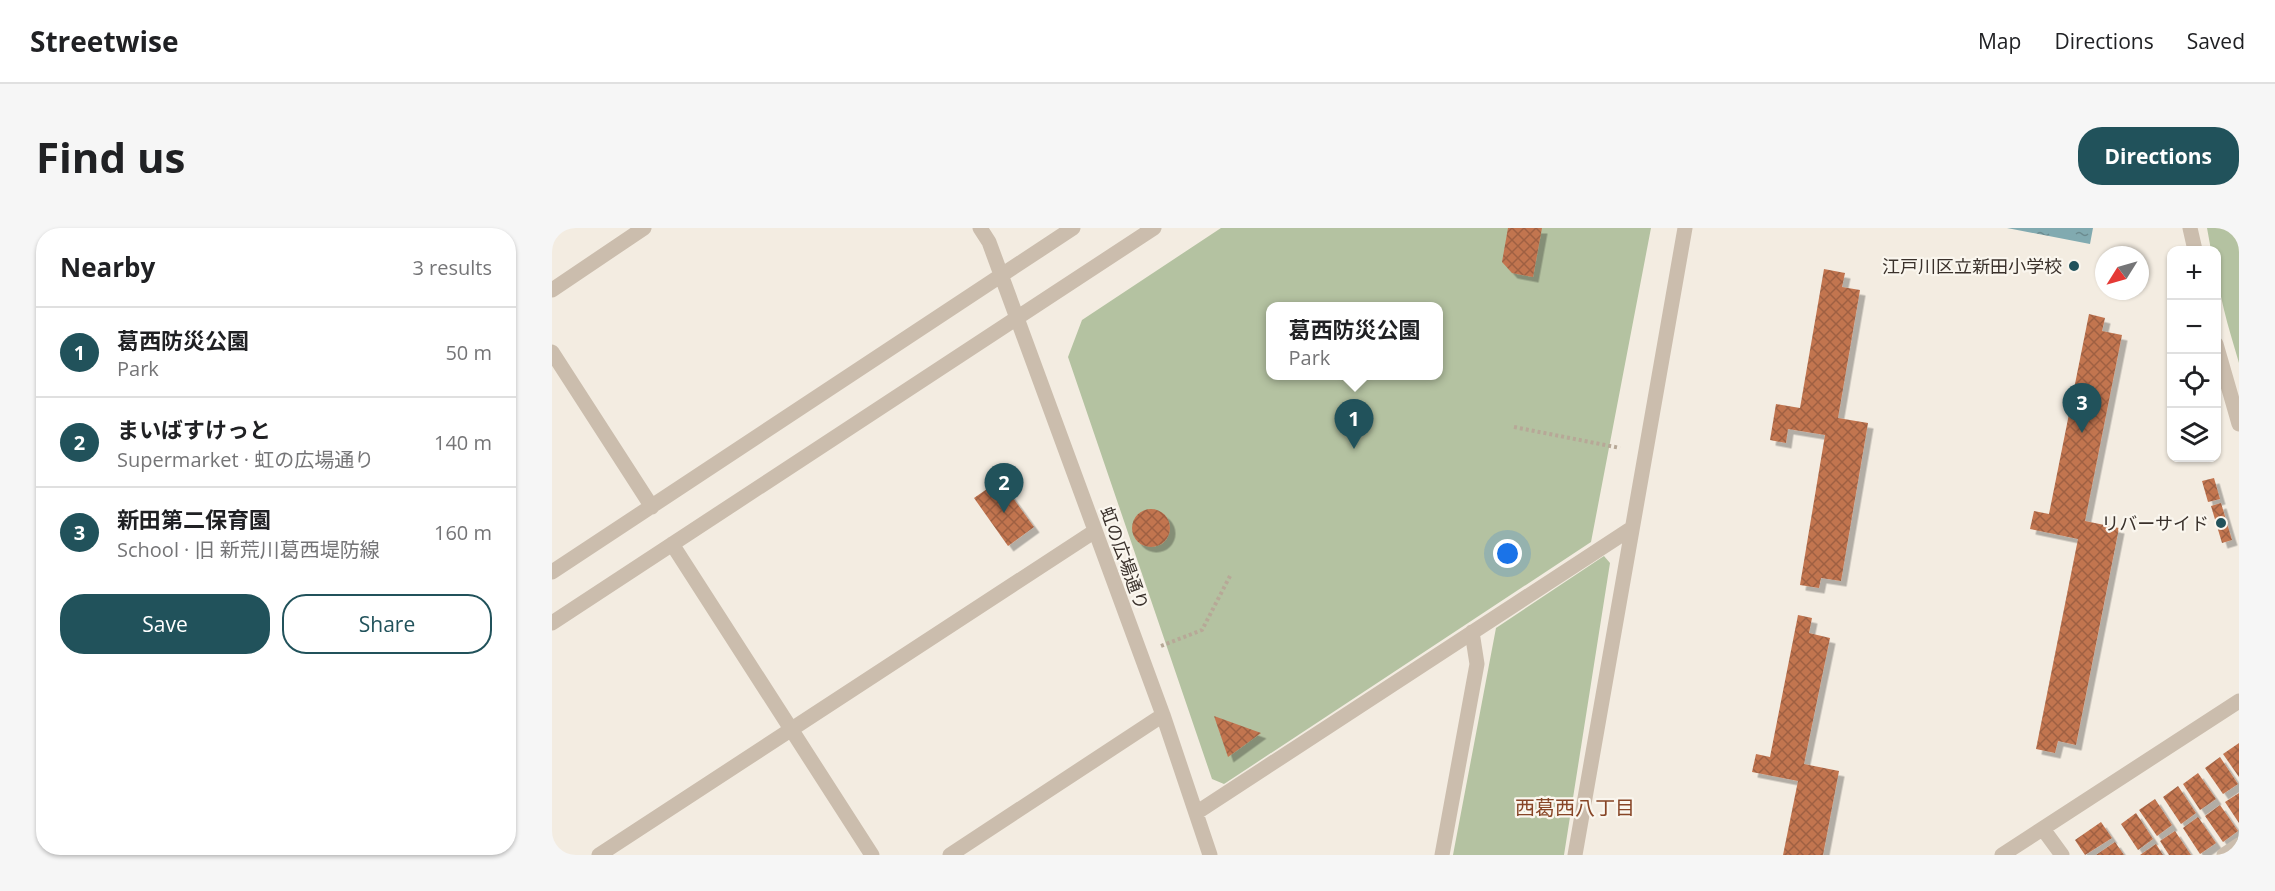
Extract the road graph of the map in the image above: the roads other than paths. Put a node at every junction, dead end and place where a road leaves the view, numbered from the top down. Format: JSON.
{"nodes":[{"id":1,"x":644,"y":228,"type":"edge"},
{"id":2,"x":980,"y":228,"type":"edge"},
{"id":3,"x":1073,"y":228,"type":"edge"},
{"id":4,"x":1154,"y":228,"type":"edge"},
{"id":5,"x":1686,"y":228,"type":"edge"},
{"id":6,"x":2190,"y":228,"type":"edge"},
{"id":7,"x":2194,"y":246,"type":"edge"},
{"id":8,"x":1002,"y":276,"type":"junction"},
{"id":9,"x":552,"y":290,"type":"edge"},
{"id":10,"x":1015,"y":318,"type":"junction"},
{"id":11,"x":552,"y":352,"type":"edge"},
{"id":12,"x":2220,"y":354,"type":"edge"},
{"id":13,"x":2239,"y":424,"type":"edge"},
{"id":14,"x":652,"y":507,"type":"junction"},
{"id":15,"x":1632,"y":528,"type":"junction"},
{"id":16,"x":1095,"y":531,"type":"junction"},
{"id":17,"x":672,"y":544,"type":"junction"},
{"id":18,"x":552,"y":572,"type":"edge"},
{"id":19,"x":552,"y":623,"type":"edge"},
{"id":20,"x":1472,"y":632,"type":"junction"},
{"id":21,"x":2239,"y":701,"type":"edge"},
{"id":22,"x":1163,"y":715,"type":"junction"},
{"id":23,"x":792,"y":730,"type":"junction"},
{"id":24,"x":1196,"y":813,"type":"junction"},
{"id":25,"x":2043,"y":829,"type":"junction"},
{"id":26,"x":2239,"y":845,"type":"edge"},
{"id":27,"x":599,"y":855,"type":"edge"},
{"id":28,"x":872,"y":855,"type":"edge"},
{"id":29,"x":950,"y":855,"type":"edge"},
{"id":30,"x":1210,"y":855,"type":"edge"},
{"id":31,"x":1442,"y":855,"type":"edge"},
{"id":32,"x":1575,"y":855,"type":"edge"},
{"id":33,"x":2002,"y":855,"type":"edge"},
{"id":34,"x":2062,"y":855,"type":"edge"},
{"id":35,"x":2224,"y":855,"type":"edge"}],
"edges":[{"from":1,"to":9,"type":"street"},
{"from":2,"to":8,"type":"street","name":"虹の広場通り"},
{"from":3,"to":8,"type":"street"},
{"from":4,"to":10,"type":"street"},
{"from":5,"to":15,"type":"street"},
{"from":6,"to":7,"type":"street"},
{"from":8,"to":10,"type":"street","name":"虹の広場通り"},
{"from":8,"to":14,"type":"street"},
{"from":10,"to":16,"type":"street","name":"虹の広場通り"},
{"from":10,"to":17,"type":"street"},
{"from":11,"to":14,"type":"street"},
{"from":12,"to":13,"type":"street"},
{"from":14,"to":18,"type":"street"},
{"from":15,"to":20,"type":"street"},
{"from":15,"to":32,"type":"street"},
{"from":16,"to":22,"type":"street","name":"虹の広場通り"},
{"from":16,"to":23,"type":"street"},
{"from":17,"to":19,"type":"street"},
{"from":17,"to":23,"type":"street"},
{"from":20,"to":24,"type":"street"},
{"from":20,"to":31,"type":"street"},
{"from":21,"to":25,"type":"street"},
{"from":22,"to":24,"type":"street","name":"虹の広場通り"},
{"from":22,"to":29,"type":"street"},
{"from":23,"to":27,"type":"street"},
{"from":23,"to":28,"type":"street"},
{"from":24,"to":30,"type":"street","name":"虹の広場通り"},
{"from":25,"to":33,"type":"street"},
{"from":25,"to":34,"type":"street"},
{"from":26,"to":35,"type":"street"}]}
